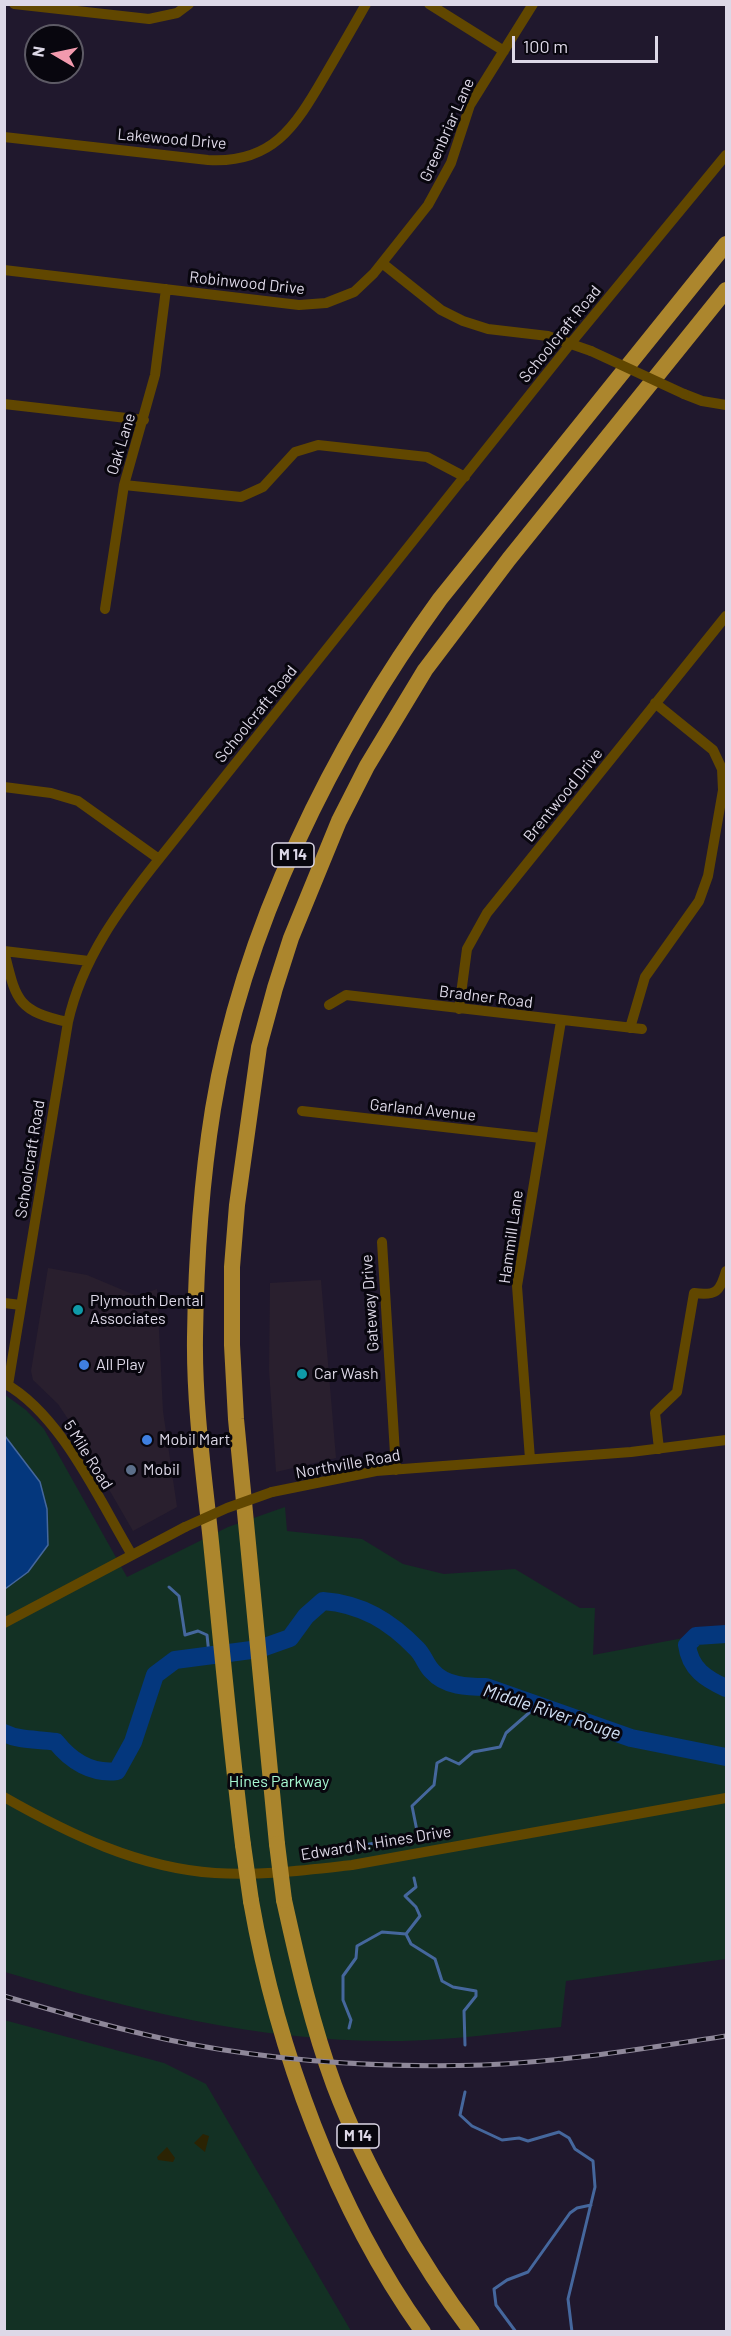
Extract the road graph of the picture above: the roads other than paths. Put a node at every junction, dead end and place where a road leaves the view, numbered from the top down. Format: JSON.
{"nodes":[{"id":1,"x":14,"y":4,"type":"edge"},
{"id":2,"x":189,"y":4,"type":"edge"},
{"id":3,"x":366,"y":4,"type":"edge"},
{"id":4,"x":429,"y":4,"type":"edge"},
{"id":5,"x":533,"y":4,"type":"edge"},
{"id":6,"x":504,"y":51,"type":"junction"},
{"id":7,"x":4,"y":137,"type":"edge"},
{"id":8,"x":726,"y":155,"type":"edge"},
{"id":9,"x":726,"y":244,"type":"edge"},
{"id":10,"x":382,"y":263,"type":"junction"},
{"id":11,"x":4,"y":270,"type":"edge"},
{"id":12,"x":166,"y":289,"type":"junction"},
{"id":13,"x":726,"y":290,"type":"edge"},
{"id":14,"x":571,"y":343,"type":"junction"},
{"id":15,"x":4,"y":404,"type":"edge"},
{"id":16,"x":726,"y":405,"type":"edge"},
{"id":17,"x":144,"y":420,"type":"junction"},
{"id":18,"x":465,"y":477,"type":"junction"},
{"id":19,"x":124,"y":485,"type":"junction"},
{"id":20,"x":105,"y":609,"type":"dead end"},
{"id":21,"x":726,"y":616,"type":"edge"},
{"id":22,"x":655,"y":703,"type":"junction"},
{"id":23,"x":4,"y":787,"type":"edge"},
{"id":24,"x":159,"y":859,"type":"junction"},
{"id":25,"x":4,"y":951,"type":"edge"},
{"id":26,"x":89,"y":961,"type":"junction"},
{"id":27,"x":329,"y":1005,"type":"dead end"},
{"id":28,"x":459,"y":1009,"type":"junction"},
{"id":29,"x":561,"y":1021,"type":"junction"},
{"id":30,"x":68,"y":1022,"type":"junction"},
{"id":31,"x":630,"y":1028,"type":"junction"},
{"id":32,"x":642,"y":1029,"type":"dead end"},
{"id":33,"x":302,"y":1111,"type":"dead end"},
{"id":34,"x":541,"y":1138,"type":"junction"},
{"id":35,"x":382,"y":1242,"type":"dead end"},
{"id":36,"x":726,"y":1271,"type":"edge"},
{"id":37,"x":4,"y":1303,"type":"edge"},
{"id":38,"x":21,"y":1305,"type":"junction"},
{"id":39,"x":6,"y":1384,"type":"edge"},
{"id":40,"x":726,"y":1440,"type":"edge"},
{"id":41,"x":659,"y":1449,"type":"junction"},
{"id":42,"x":530,"y":1459,"type":"junction"},
{"id":43,"x":396,"y":1470,"type":"junction"},
{"id":44,"x":132,"y":1555,"type":"junction"},
{"id":45,"x":4,"y":1623,"type":"edge"},
{"id":46,"x":4,"y":1797,"type":"edge"},
{"id":47,"x":726,"y":1798,"type":"edge"},
{"id":48,"x":423,"y":2331,"type":"edge"},
{"id":49,"x":472,"y":2331,"type":"edge"}],
"edges":[{"from":1,"to":2,"type":"street"},
{"from":3,"to":7,"type":"street","name":"Lakewood Drive"},
{"from":4,"to":6,"type":"street"},
{"from":5,"to":6,"type":"street","name":"Greenbriar Lane"},
{"from":6,"to":10,"type":"street","name":"Greenbriar Lane"},
{"from":8,"to":14,"type":"street","name":"Schoolcraft Road"},
{"from":9,"to":48,"type":"highway","number":"M 14","bridge":true},
{"from":10,"to":12,"type":"street","name":"Robinwood Drive"},
{"from":10,"to":14,"type":"street"},
{"from":11,"to":12,"type":"street","name":"Robinwood Drive"},
{"from":12,"to":17,"type":"street","name":"Oak Lane"},
{"from":13,"to":49,"type":"highway","number":"M 14","bridge":true},
{"from":14,"to":16,"type":"street","bridge":true},
{"from":14,"to":18,"type":"street","name":"Schoolcraft Road"},
{"from":15,"to":17,"type":"street"},
{"from":17,"to":19,"type":"street","name":"Oak Lane"},
{"from":18,"to":19,"type":"street"},
{"from":18,"to":24,"type":"street","name":"Schoolcraft Road"},
{"from":19,"to":20,"type":"street","name":"Oak Lane"},
{"from":21,"to":22,"type":"street","name":"Brentwood Drive"},
{"from":22,"to":28,"type":"street","name":"Brentwood Drive"},
{"from":22,"to":31,"type":"street"},
{"from":23,"to":24,"type":"street"},
{"from":24,"to":26,"type":"street","name":"Schoolcraft Road"},
{"from":25,"to":26,"type":"street"},
{"from":25,"to":30,"type":"street"},
{"from":26,"to":30,"type":"street","name":"Schoolcraft Road"},
{"from":27,"to":28,"type":"street","name":"Bradner Road"},
{"from":28,"to":29,"type":"street","name":"Bradner Road"},
{"from":29,"to":31,"type":"street","name":"Bradner Road"},
{"from":29,"to":34,"type":"street","name":"Hammill Lane"},
{"from":30,"to":38,"type":"street","name":"Schoolcraft Road"},
{"from":31,"to":32,"type":"street","name":"Bradner Road"},
{"from":33,"to":34,"type":"street","name":"Garland Avenue"},
{"from":34,"to":42,"type":"street","name":"Hammill Lane"},
{"from":35,"to":43,"type":"street","name":"Gateway Drive"},
{"from":36,"to":41,"type":"street"},
{"from":37,"to":38,"type":"street"},
{"from":38,"to":39,"type":"street","name":"Schoolcraft Road"},
{"from":39,"to":44,"type":"street","name":"5 Mile Road"},
{"from":40,"to":41,"type":"street","name":"Northville Road"},
{"from":41,"to":42,"type":"street","name":"Northville Road"},
{"from":42,"to":43,"type":"street","name":"Northville Road"},
{"from":43,"to":44,"type":"street","name":"Northville Road","bridge":true},
{"from":44,"to":45,"type":"street","name":"Northville Road"},
{"from":46,"to":47,"type":"street","name":"Edward N. Hines Drive"}]}
